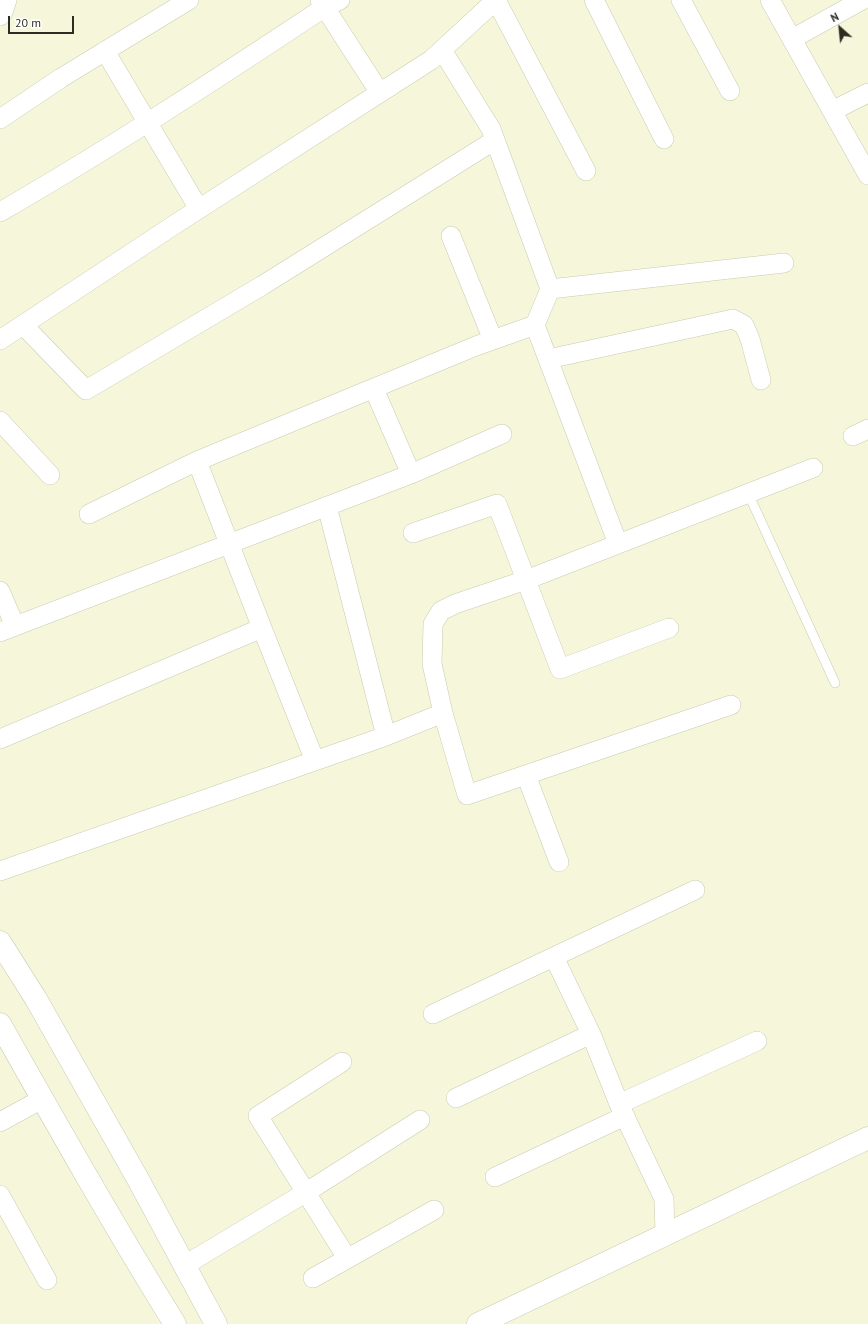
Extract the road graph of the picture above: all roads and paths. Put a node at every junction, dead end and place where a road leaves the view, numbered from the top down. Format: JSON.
{"nodes":[{"id":1,"x":7,"y":0,"type":"edge"},
{"id":2,"x":189,"y":0,"type":"edge"},
{"id":3,"x":496,"y":0,"type":"edge"},
{"id":4,"x":594,"y":0,"type":"edge"},
{"id":5,"x":681,"y":0,"type":"edge"},
{"id":6,"x":770,"y":0,"type":"edge"},
{"id":7,"x":862,"y":0,"type":"edge"},
{"id":8,"x":328,"y":2,"type":"edge"},
{"id":9,"x":0,"y":16,"type":"edge"},
{"id":10,"x":792,"y":40,"type":"junction"},
{"id":11,"x":442,"y":50,"type":"junction"},
{"id":12,"x":105,"y":51,"type":"junction"},
{"id":13,"x":730,"y":91,"type":"dead end"},
{"id":14,"x":380,"y":92,"type":"junction"},
{"id":15,"x":868,"y":93,"type":"edge"},
{"id":16,"x":832,"y":111,"type":"junction"},
{"id":17,"x":0,"y":119,"type":"edge"},
{"id":18,"x":148,"y":123,"type":"junction"},
{"id":19,"x":664,"y":139,"type":"dead end"},
{"id":20,"x":495,"y":140,"type":"junction"},
{"id":21,"x":586,"y":171,"type":"dead end"},
{"id":22,"x":868,"y":175,"type":"edge"},
{"id":23,"x":199,"y":208,"type":"junction"},
{"id":24,"x":0,"y":212,"type":"edge"},
{"id":25,"x":452,"y":236,"type":"dead end"},
{"id":26,"x":784,"y":263,"type":"dead end"},
{"id":27,"x":550,"y":289,"type":"junction"},
{"id":28,"x":23,"y":325,"type":"junction"},
{"id":29,"x":535,"y":325,"type":"junction"},
{"id":30,"x":0,"y":340,"type":"edge"},
{"id":31,"x":493,"y":340,"type":"junction"},
{"id":32,"x":548,"y":359,"type":"junction"},
{"id":33,"x":761,"y":380,"type":"dead end"},
{"id":34,"x":374,"y":389,"type":"junction"},
{"id":35,"x":0,"y":422,"type":"edge"},
{"id":36,"x":502,"y":434,"type":"dead end"},
{"id":37,"x":197,"y":462,"type":"junction"},
{"id":38,"x":813,"y":468,"type":"dead end"},
{"id":39,"x":411,"y":474,"type":"junction"},
{"id":40,"x":50,"y":475,"type":"dead end"},
{"id":41,"x":748,"y":493,"type":"junction"},
{"id":42,"x":327,"y":506,"type":"junction"},
{"id":43,"x":89,"y":514,"type":"dead end"},
{"id":44,"x":413,"y":533,"type":"dead end"},
{"id":45,"x":229,"y":543,"type":"junction"},
{"id":46,"x":618,"y":544,"type":"junction"},
{"id":47,"x":526,"y":580,"type":"junction"},
{"id":48,"x":0,"y":591,"type":"edge"},
{"id":49,"x":262,"y":628,"type":"junction"},
{"id":50,"x":669,"y":628,"type":"dead end"},
{"id":51,"x":8,"y":629,"type":"edge"},
{"id":52,"x":835,"y":683,"type":"dead end"},
{"id":53,"x":731,"y":705,"type":"dead end"},
{"id":54,"x":443,"y":713,"type":"junction"},
{"id":55,"x":386,"y":736,"type":"junction"},
{"id":56,"x":0,"y":739,"type":"edge"},
{"id":57,"x":315,"y":760,"type":"junction"},
{"id":58,"x":526,"y":775,"type":"junction"},
{"id":59,"x":558,"y":862,"type":"dead end"},
{"id":60,"x":0,"y":871,"type":"edge"},
{"id":61,"x":695,"y":890,"type":"dead end"},
{"id":62,"x":0,"y":942,"type":"edge"},
{"id":63,"x":554,"y":956,"type":"junction"},
{"id":64,"x":433,"y":1014,"type":"dead end"},
{"id":65,"x":0,"y":1024,"type":"edge"},
{"id":66,"x":591,"y":1034,"type":"junction"},
{"id":67,"x":757,"y":1041,"type":"dead end"},
{"id":68,"x":342,"y":1062,"type":"dead end"},
{"id":69,"x":456,"y":1098,"type":"dead end"},
{"id":70,"x":42,"y":1099,"type":"junction"},
{"id":71,"x":622,"y":1110,"type":"junction"},
{"id":72,"x":420,"y":1120,"type":"dead end"},
{"id":73,"x":0,"y":1122,"type":"edge"},
{"id":74,"x":868,"y":1138,"type":"edge"},
{"id":75,"x":495,"y":1177,"type":"dead end"},
{"id":76,"x":305,"y":1193,"type":"junction"},
{"id":77,"x":0,"y":1195,"type":"edge"},
{"id":78,"x":434,"y":1210,"type":"dead end"},
{"id":79,"x":665,"y":1234,"type":"junction"},
{"id":80,"x":347,"y":1258,"type":"junction"},
{"id":81,"x":185,"y":1266,"type":"junction"},
{"id":82,"x":313,"y":1278,"type":"dead end"},
{"id":83,"x":47,"y":1280,"type":"dead end"},
{"id":84,"x":175,"y":1324,"type":"edge"},
{"id":85,"x":216,"y":1324,"type":"edge"},
{"id":86,"x":478,"y":1324,"type":"edge"}],
"edges":[{"from":1,"to":9,"type":"street"},
{"from":2,"to":12,"type":"street"},
{"from":3,"to":11,"type":"street"},
{"from":3,"to":21,"type":"street"},
{"from":4,"to":19,"type":"street"},
{"from":5,"to":13,"type":"street"},
{"from":6,"to":10,"type":"street"},
{"from":7,"to":10,"type":"street"},
{"from":8,"to":14,"type":"street"},
{"from":8,"to":18,"type":"street"},
{"from":10,"to":16,"type":"street"},
{"from":11,"to":14,"type":"street"},
{"from":11,"to":20,"type":"street"},
{"from":12,"to":17,"type":"street"},
{"from":12,"to":18,"type":"street"},
{"from":14,"to":23,"type":"street"},
{"from":15,"to":16,"type":"street"},
{"from":16,"to":22,"type":"street"},
{"from":18,"to":23,"type":"street"},
{"from":18,"to":24,"type":"street"},
{"from":20,"to":27,"type":"street"},
{"from":20,"to":28,"type":"street"},
{"from":23,"to":28,"type":"street"},
{"from":25,"to":31,"type":"street"},
{"from":26,"to":27,"type":"street"},
{"from":27,"to":29,"type":"street"},
{"from":28,"to":30,"type":"street"},
{"from":29,"to":31,"type":"street"},
{"from":29,"to":32,"type":"street"},
{"from":31,"to":34,"type":"street"},
{"from":32,"to":33,"type":"street"},
{"from":32,"to":46,"type":"street"},
{"from":34,"to":37,"type":"street"},
{"from":34,"to":39,"type":"street"},
{"from":35,"to":40,"type":"street"},
{"from":36,"to":39,"type":"street"},
{"from":37,"to":43,"type":"street"},
{"from":37,"to":45,"type":"street"},
{"from":38,"to":41,"type":"street"},
{"from":39,"to":42,"type":"street"},
{"from":41,"to":46,"type":"street"},
{"from":41,"to":52,"type":"lane"},
{"from":42,"to":45,"type":"street"},
{"from":42,"to":55,"type":"street"},
{"from":44,"to":47,"type":"street"},
{"from":45,"to":49,"type":"street"},
{"from":45,"to":51,"type":"street"},
{"from":46,"to":47,"type":"street"},
{"from":47,"to":50,"type":"street"},
{"from":47,"to":54,"type":"street"},
{"from":48,"to":51,"type":"street"},
{"from":49,"to":56,"type":"street"},
{"from":49,"to":57,"type":"street"},
{"from":53,"to":58,"type":"street"},
{"from":54,"to":55,"type":"street"},
{"from":54,"to":58,"type":"street"},
{"from":55,"to":57,"type":"street"},
{"from":57,"to":60,"type":"street"},
{"from":58,"to":59,"type":"street"},
{"from":61,"to":63,"type":"street"},
{"from":62,"to":81,"type":"street"},
{"from":63,"to":64,"type":"street"},
{"from":63,"to":66,"type":"street"},
{"from":65,"to":70,"type":"street"},
{"from":66,"to":69,"type":"street"},
{"from":66,"to":71,"type":"street"},
{"from":67,"to":71,"type":"street"},
{"from":68,"to":76,"type":"street"},
{"from":70,"to":73,"type":"street"},
{"from":70,"to":84,"type":"street"},
{"from":71,"to":75,"type":"street"},
{"from":71,"to":79,"type":"street"},
{"from":72,"to":76,"type":"street"},
{"from":74,"to":79,"type":"street"},
{"from":76,"to":80,"type":"street"},
{"from":76,"to":81,"type":"street"},
{"from":77,"to":83,"type":"street"},
{"from":78,"to":80,"type":"street"},
{"from":79,"to":86,"type":"street"},
{"from":80,"to":82,"type":"street"},
{"from":81,"to":85,"type":"street"}]}
